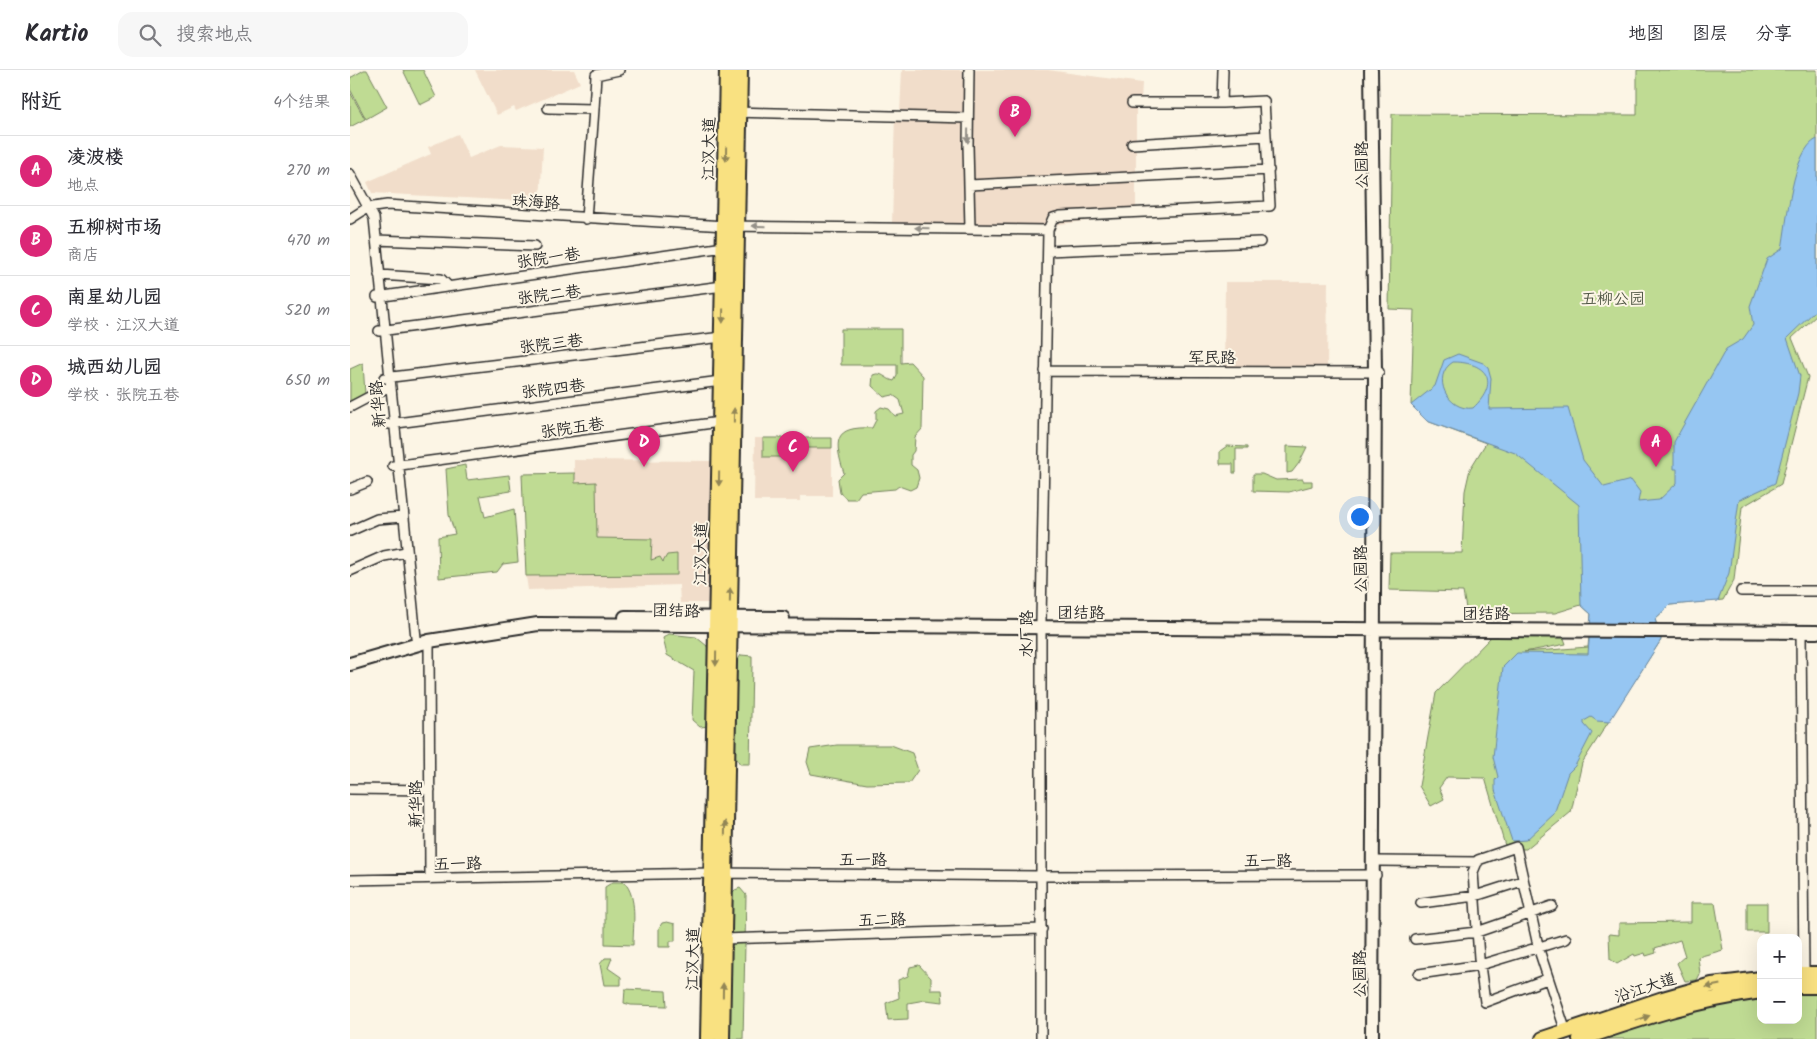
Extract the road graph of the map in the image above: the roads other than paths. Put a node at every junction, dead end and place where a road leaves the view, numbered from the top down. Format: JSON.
{"nodes":[{"id":1,"x":619,"y":70,"type":"edge"},
{"id":2,"x":727,"y":70,"type":"edge"},
{"id":3,"x":740,"y":70,"type":"edge"},
{"id":4,"x":969,"y":70,"type":"edge"},
{"id":5,"x":1223,"y":70,"type":"edge"},
{"id":6,"x":1371,"y":70,"type":"edge"},
{"id":7,"x":1376,"y":70,"type":"edge"},
{"id":8,"x":733,"y":94,"type":"junction"},
{"id":9,"x":1132,"y":103,"type":"dead end"},
{"id":10,"x":1222,"y":103,"type":"junction"},
{"id":11,"x":548,"y":108,"type":"dead end"},
{"id":12,"x":594,"y":109,"type":"junction"},
{"id":13,"x":968,"y":118,"type":"junction"},
{"id":14,"x":732,"y":119,"type":"junction"},
{"id":15,"x":1266,"y":136,"type":"junction"},
{"id":16,"x":1132,"y":144,"type":"dead end"},
{"id":17,"x":1269,"y":170,"type":"junction"},
{"id":18,"x":350,"y":174,"type":"edge"},
{"id":19,"x":350,"y":182,"type":"edge"},
{"id":20,"x":969,"y":185,"type":"junction"},
{"id":21,"x":368,"y":209,"type":"junction"},
{"id":22,"x":586,"y":218,"type":"junction"},
{"id":23,"x":350,"y":220,"type":"edge"},
{"id":24,"x":729,"y":226,"type":"junction"},
{"id":25,"x":970,"y":229,"type":"junction"},
{"id":26,"x":1048,"y":230,"type":"junction"},
{"id":27,"x":376,"y":240,"type":"junction"},
{"id":28,"x":1260,"y":242,"type":"dead end"},
{"id":29,"x":535,"y":246,"type":"dead end"},
{"id":30,"x":724,"y":248,"type":"junction"},
{"id":31,"x":1048,"y":251,"type":"junction"},
{"id":32,"x":379,"y":275,"type":"junction"},
{"id":33,"x":448,"y":286,"type":"junction"},
{"id":34,"x":723,"y":288,"type":"junction"},
{"id":35,"x":379,"y":297,"type":"junction"},
{"id":36,"x":382,"y":331,"type":"junction"},
{"id":37,"x":722,"y":338,"type":"junction"},
{"id":38,"x":1046,"y":371,"type":"junction"},
{"id":39,"x":1377,"y":372,"type":"junction"},
{"id":40,"x":721,"y":381,"type":"junction"},
{"id":41,"x":387,"y":383,"type":"junction"},
{"id":42,"x":350,"y":407,"type":"edge"},
{"id":43,"x":720,"y":422,"type":"junction"},
{"id":44,"x":391,"y":424,"type":"junction"},
{"id":45,"x":395,"y":466,"type":"junction"},
{"id":46,"x":367,"y":482,"type":"dead end"},
{"id":47,"x":350,"y":489,"type":"edge"},
{"id":48,"x":400,"y":517,"type":"junction"},
{"id":49,"x":350,"y":531,"type":"edge"},
{"id":50,"x":404,"y":553,"type":"junction"},
{"id":51,"x":350,"y":570,"type":"edge"},
{"id":52,"x":1741,"y":591,"type":"dead end"},
{"id":53,"x":1817,"y":591,"type":"edge"},
{"id":54,"x":723,"y":622,"type":"junction"},
{"id":55,"x":1041,"y":624,"type":"junction"},
{"id":56,"x":1817,"y":625,"type":"edge"},
{"id":57,"x":1374,"y":626,"type":"junction"},
{"id":58,"x":1682,"y":628,"type":"junction"},
{"id":59,"x":1801,"y":632,"type":"junction"},
{"id":60,"x":1817,"y":632,"type":"edge"},
{"id":61,"x":413,"y":638,"type":"junction"},
{"id":62,"x":429,"y":641,"type":"junction"},
{"id":63,"x":350,"y":657,"type":"edge"},
{"id":64,"x":350,"y":664,"type":"edge"},
{"id":65,"x":350,"y":789,"type":"edge"},
{"id":66,"x":430,"y":790,"type":"junction"},
{"id":67,"x":1376,"y":861,"type":"junction"},
{"id":68,"x":1478,"y":862,"type":"junction"},
{"id":69,"x":718,"y":873,"type":"junction"},
{"id":70,"x":1374,"y":875,"type":"junction"},
{"id":71,"x":1042,"y":876,"type":"junction"},
{"id":72,"x":430,"y":878,"type":"junction"},
{"id":73,"x":350,"y":880,"type":"edge"},
{"id":74,"x":1522,"y":881,"type":"junction"},
{"id":75,"x":1474,"y":896,"type":"junction"},
{"id":76,"x":1421,"y":903,"type":"dead end"},
{"id":77,"x":1552,"y":906,"type":"dead end"},
{"id":78,"x":1529,"y":913,"type":"junction"},
{"id":79,"x":1042,"y":929,"type":"junction"},
{"id":80,"x":1477,"y":932,"type":"junction"},
{"id":81,"x":723,"y":939,"type":"junction"},
{"id":82,"x":1415,"y":939,"type":"dead end"},
{"id":83,"x":1566,"y":939,"type":"dead end"},
{"id":84,"x":1538,"y":948,"type":"junction"},
{"id":85,"x":1480,"y":964,"type":"junction"},
{"id":86,"x":1419,"y":974,"type":"dead end"},
{"id":87,"x":1804,"y":977,"type":"edge"},
{"id":88,"x":1547,"y":978,"type":"junction"},
{"id":89,"x":1757,"y":979,"type":"edge"},
{"id":90,"x":1817,"y":986,"type":"edge"},
{"id":91,"x":1757,"y":992,"type":"edge"},
{"id":92,"x":1566,"y":1032,"type":"junction"},
{"id":93,"x":708,"y":1039,"type":"edge"},
{"id":94,"x":722,"y":1039,"type":"edge"},
{"id":95,"x":1041,"y":1039,"type":"edge"},
{"id":96,"x":1373,"y":1039,"type":"edge"},
{"id":97,"x":1543,"y":1039,"type":"edge"},
{"id":98,"x":1580,"y":1039,"type":"edge"}],
"edges":[{"from":1,"to":12,"type":"street"},
{"from":2,"to":8,"type":"main road","name":"江汉大道"},
{"from":3,"to":8,"type":"main road","name":"江汉大道"},
{"from":4,"to":13,"type":"street"},
{"from":5,"to":10,"type":"street"},
{"from":6,"to":39,"type":"main road"},
{"from":7,"to":39,"type":"main road","name":"公园路"},
{"from":8,"to":14,"type":"main road","name":"江汉大道"},
{"from":9,"to":10,"type":"street"},
{"from":10,"to":15,"type":"street"},
{"from":11,"to":12,"type":"street"},
{"from":12,"to":22,"type":"street"},
{"from":13,"to":14,"type":"street"},
{"from":13,"to":20,"type":"street","one_way":true},
{"from":14,"to":24,"type":"main road","name":"江汉大道"},
{"from":15,"to":16,"type":"street"},
{"from":15,"to":17,"type":"street"},
{"from":17,"to":20,"type":"street"},
{"from":17,"to":26,"type":"street"},
{"from":18,"to":21,"type":"street","name":"新华路"},
{"from":19,"to":21,"type":"street","name":"新华路"},
{"from":20,"to":25,"type":"street"},
{"from":21,"to":22,"type":"street","name":"珠海路"},
{"from":21,"to":23,"type":"street","name":"珠海路"},
{"from":21,"to":27,"type":"street","name":"新华路"},
{"from":21,"to":35,"type":"street","name":"新华路"},
{"from":22,"to":24,"type":"street","name":"珠海路"},
{"from":25,"to":24,"type":"street","name":"珠海路","one_way":true},
{"from":24,"to":30,"type":"main road","name":"江汉大道"},
{"from":54,"to":24,"type":"main road","name":"江汉大道","one_way":true},
{"from":25,"to":26,"type":"street","name":"珠海路"},
{"from":26,"to":31,"type":"street","name":"水厂路"},
{"from":27,"to":29,"type":"street"},
{"from":27,"to":32,"type":"street","name":"新华路"},
{"from":28,"to":31,"type":"street"},
{"from":30,"to":33,"type":"street","name":"张院一巷"},
{"from":30,"to":34,"type":"main road","name":"江汉大道"},
{"from":30,"to":35,"type":"street","name":"张院一巷"},
{"from":31,"to":38,"type":"street","name":"水厂路"},
{"from":32,"to":33,"type":"street"},
{"from":32,"to":35,"type":"street","name":"新华路"},
{"from":33,"to":35,"type":"street","name":"张院一巷"},
{"from":34,"to":36,"type":"street","name":"张院二巷"},
{"from":34,"to":37,"type":"main road","name":"江汉大道","one_way":true},
{"from":35,"to":36,"type":"street","name":"新华路"},
{"from":36,"to":41,"type":"street","name":"新华路"},
{"from":37,"to":40,"type":"main road","name":"江汉大道"},
{"from":37,"to":41,"type":"street","name":"张院三巷"},
{"from":38,"to":39,"type":"street","name":"军民路"},
{"from":38,"to":55,"type":"street","name":"水厂路"},
{"from":39,"to":57,"type":"main road","name":"公园路"},
{"from":40,"to":43,"type":"main road","name":"江汉大道"},
{"from":40,"to":44,"type":"street","name":"张院四巷"},
{"from":41,"to":42,"type":"street"},
{"from":41,"to":44,"type":"street","name":"新华路"},
{"from":43,"to":45,"type":"street","name":"张院五巷"},
{"from":43,"to":54,"type":"main road","name":"江汉大道","one_way":true},
{"from":44,"to":45,"type":"street","name":"新华路"},
{"from":45,"to":48,"type":"street","name":"新华路"},
{"from":46,"to":47,"type":"street"},
{"from":48,"to":49,"type":"street"},
{"from":48,"to":50,"type":"street","name":"新华路"},
{"from":50,"to":51,"type":"street"},
{"from":50,"to":61,"type":"street","name":"新华路"},
{"from":52,"to":53,"type":"street"},
{"from":54,"to":55,"type":"main road","name":"团结路"},
{"from":54,"to":61,"type":"main road","name":"团结路"},
{"from":54,"to":62,"type":"main road","name":"团结路"},
{"from":54,"to":69,"type":"main road","name":"江汉大道"},
{"from":55,"to":57,"type":"main road","name":"团结路"},
{"from":55,"to":71,"type":"street","name":"水厂路"},
{"from":56,"to":58,"type":"main road","name":"团结路"},
{"from":57,"to":58,"type":"main road","name":"团结路"},
{"from":57,"to":67,"type":"main road","name":"公园路"},
{"from":57,"to":70,"type":"main road"},
{"from":58,"to":59,"type":"main road","name":"团结路"},
{"from":59,"to":60,"type":"main road","name":"团结路"},
{"from":59,"to":87,"type":"street"},
{"from":61,"to":63,"type":"main road","name":"团结路"},
{"from":62,"to":64,"type":"main road","name":"团结路"},
{"from":62,"to":66,"type":"street","name":"新华路"},
{"from":65,"to":66,"type":"street"},
{"from":66,"to":72,"type":"street","name":"新华路"},
{"from":67,"to":68,"type":"street"},
{"from":67,"to":70,"type":"main road","name":"公园路"},
{"from":68,"to":74,"type":"street"},
{"from":68,"to":75,"type":"street"},
{"from":69,"to":71,"type":"street","name":"五一路"},
{"from":69,"to":72,"type":"street","name":"五一路"},
{"from":69,"to":81,"type":"main road","name":"江汉大道"},
{"from":69,"to":93,"type":"main road","name":"江汉大道"},
{"from":70,"to":71,"type":"street","name":"五一路"},
{"from":70,"to":96,"type":"main road","name":"公园路"},
{"from":71,"to":79,"type":"street","name":"水厂路"},
{"from":72,"to":73,"type":"street","name":"五一路"},
{"from":74,"to":75,"type":"street"},
{"from":74,"to":78,"type":"street"},
{"from":75,"to":76,"type":"street"},
{"from":75,"to":80,"type":"street"},
{"from":77,"to":78,"type":"street"},
{"from":78,"to":80,"type":"street"},
{"from":78,"to":84,"type":"street"},
{"from":79,"to":81,"type":"street","name":"五二路"},
{"from":79,"to":95,"type":"street","name":"水厂路"},
{"from":80,"to":82,"type":"street"},
{"from":80,"to":85,"type":"street"},
{"from":94,"to":81,"type":"main road","name":"江汉大道","one_way":true},
{"from":83,"to":84,"type":"street"},
{"from":84,"to":85,"type":"street"},
{"from":84,"to":88,"type":"street"},
{"from":85,"to":86,"type":"street"},
{"from":85,"to":88,"type":"street"},
{"from":87,"to":90,"type":"main road"},
{"from":88,"to":92,"type":"street"},
{"from":89,"to":92,"type":"main road","name":"沿江大道","one_way":true},
{"from":98,"to":91,"type":"main road","name":"沿江大道","one_way":true},
{"from":92,"to":97,"type":"main road","name":"沿江大道"}]}
